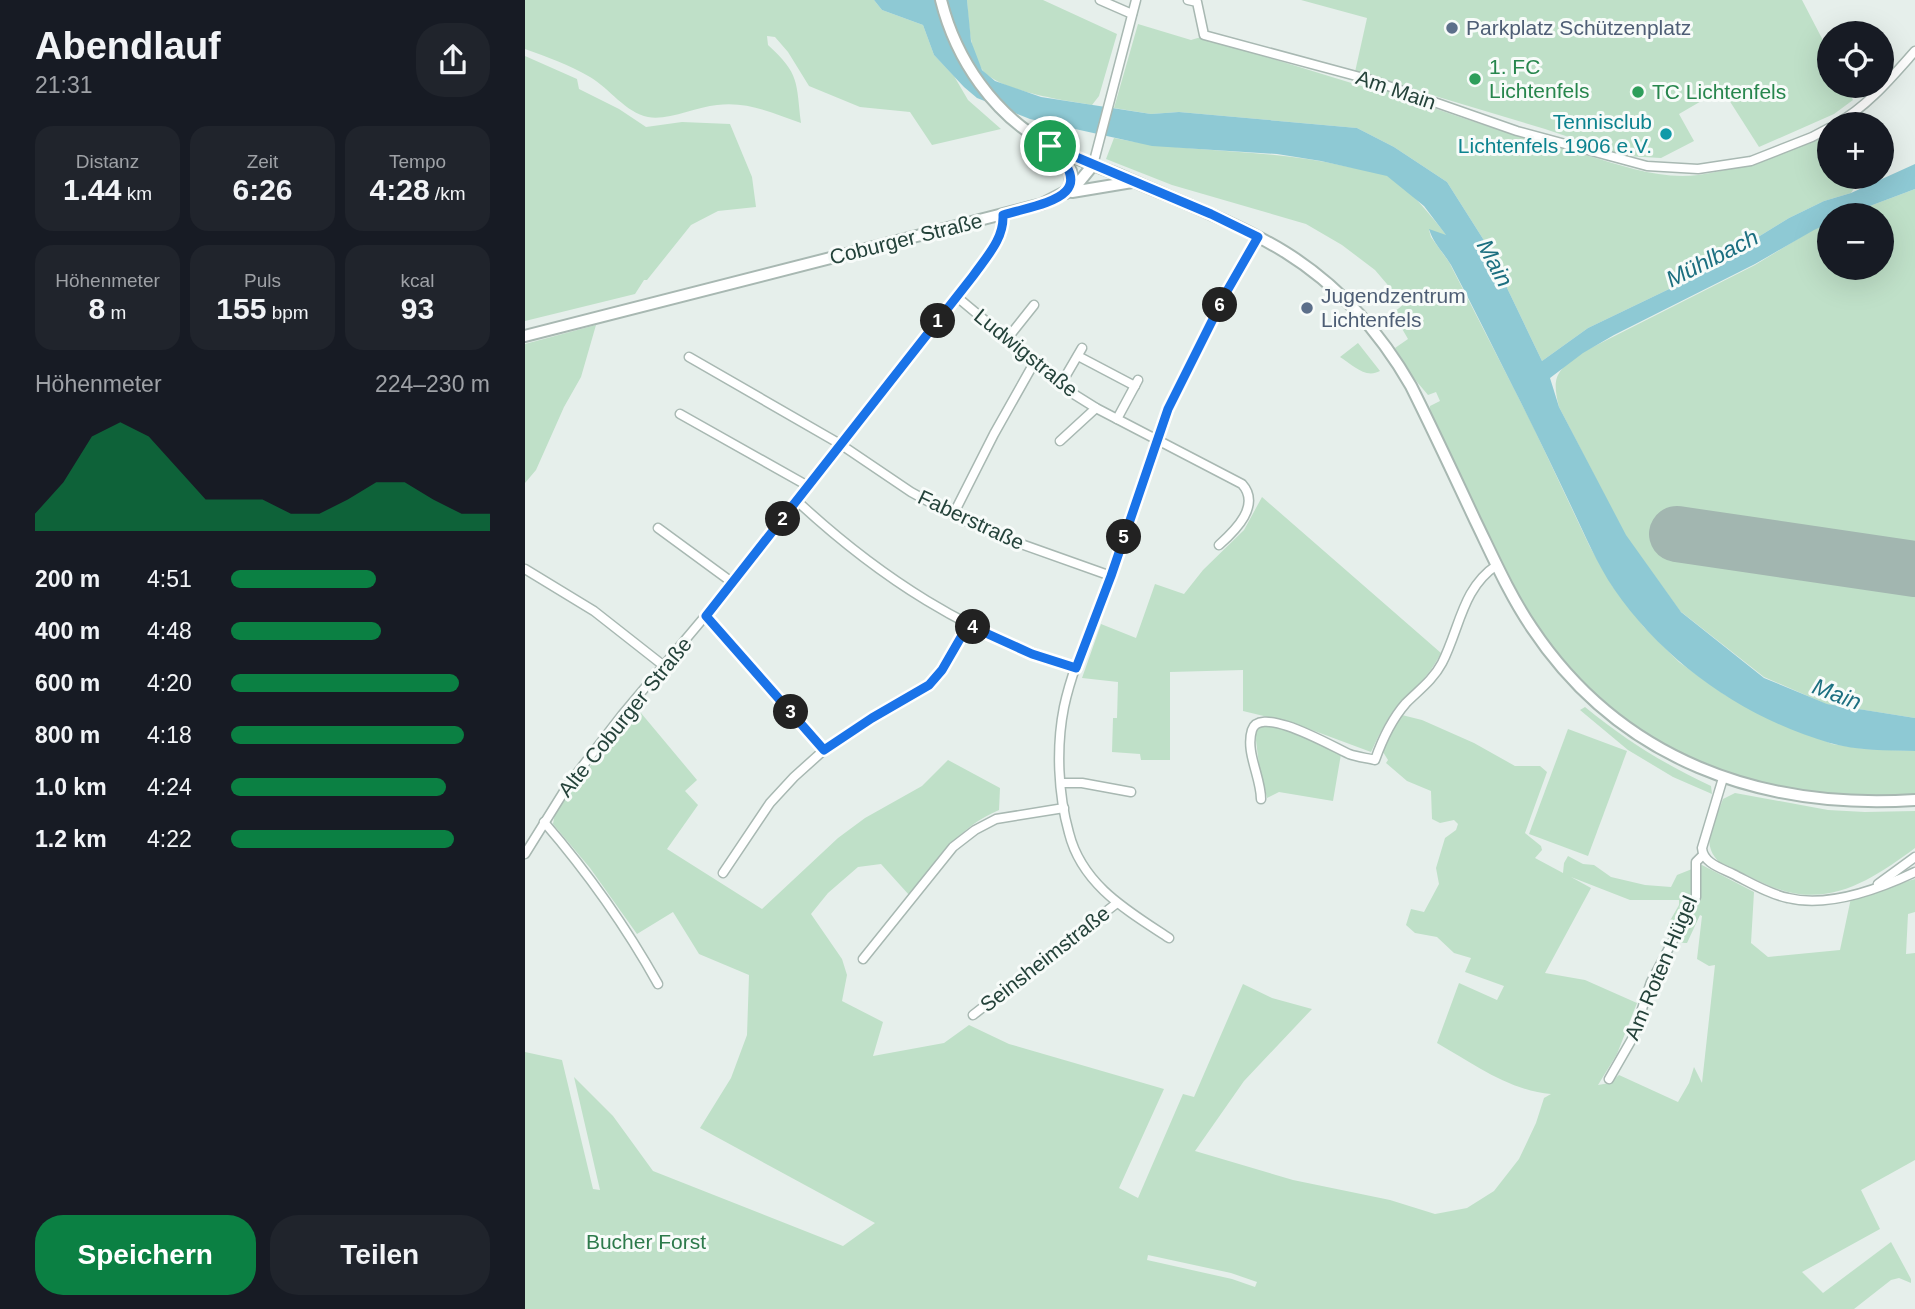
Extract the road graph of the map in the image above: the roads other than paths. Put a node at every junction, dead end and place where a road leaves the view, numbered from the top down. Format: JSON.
{"nodes":[{"id":1,"x":941,"y":0,"type":"edge"},
{"id":2,"x":1100,"y":0,"type":"edge"},
{"id":3,"x":1136,"y":0,"type":"edge"},
{"id":4,"x":1195,"y":1,"type":"edge"},
{"id":5,"x":1132,"y":14,"type":"junction"},
{"id":6,"x":1915,"y":51,"type":"edge"},
{"id":7,"x":1855,"y":112,"type":"edge"},
{"id":8,"x":1817,"y":134,"type":"edge"},
{"id":9,"x":1050,"y":146,"type":"junction"},
{"id":10,"x":1093,"y":165,"type":"junction"},
{"id":11,"x":1135,"y":182,"type":"junction"},
{"id":12,"x":1066,"y":193,"type":"junction"},
{"id":13,"x":1003,"y":215,"type":"junction"},
{"id":14,"x":1258,"y":237,"type":"junction"},
{"id":15,"x":957,"y":297,"type":"junction"},
{"id":16,"x":1034,"y":305,"type":"dead end"},
{"id":17,"x":525,"y":336,"type":"edge"},
{"id":18,"x":1007,"y":339,"type":"junction"},
{"id":19,"x":689,"y":357,"type":"dead end"},
{"id":20,"x":1034,"y":363,"type":"junction"},
{"id":21,"x":1061,"y":384,"type":"junction"},
{"id":22,"x":1096,"y":408,"type":"junction"},
{"id":23,"x":680,"y":414,"type":"dead end"},
{"id":24,"x":1117,"y":419,"type":"junction"},
{"id":25,"x":1157,"y":440,"type":"junction"},
{"id":26,"x":1060,"y":441,"type":"dead end"},
{"id":27,"x":840,"y":444,"type":"junction"},
{"id":28,"x":808,"y":486,"type":"junction"},
{"id":29,"x":797,"y":501,"type":"junction"},
{"id":30,"x":953,"y":515,"type":"junction"},
{"id":31,"x":658,"y":528,"type":"dead end"},
{"id":32,"x":1219,"y":545,"type":"dead end"},
{"id":33,"x":1497,"y":565,"type":"junction"},
{"id":34,"x":525,"y":569,"type":"edge"},
{"id":35,"x":1111,"y":576,"type":"junction"},
{"id":36,"x":733,"y":583,"type":"junction"},
{"id":37,"x":706,"y":616,"type":"junction"},
{"id":38,"x":968,"y":625,"type":"junction"},
{"id":39,"x":664,"y":666,"type":"junction"},
{"id":40,"x":1076,"y":668,"type":"junction"},
{"id":41,"x":824,"y":750,"type":"junction"},
{"id":42,"x":1723,"y":778,"type":"junction"},
{"id":43,"x":1061,"y":783,"type":"junction"},
{"id":44,"x":1131,"y":792,"type":"dead end"},
{"id":45,"x":1261,"y":799,"type":"dead end"},
{"id":46,"x":1915,"y":800,"type":"edge"},
{"id":47,"x":1064,"y":808,"type":"junction"},
{"id":48,"x":544,"y":822,"type":"junction"},
{"id":49,"x":525,"y":854,"type":"edge"},
{"id":50,"x":1703,"y":855,"type":"junction"},
{"id":51,"x":1915,"y":857,"type":"edge"},
{"id":52,"x":1915,"y":872,"type":"edge"},
{"id":53,"x":723,"y":873,"type":"dead end"},
{"id":54,"x":1871,"y":889,"type":"junction"},
{"id":55,"x":1117,"y":903,"type":"junction"},
{"id":56,"x":1169,"y":938,"type":"dead end"},
{"id":57,"x":863,"y":959,"type":"dead end"},
{"id":58,"x":658,"y":984,"type":"dead end"},
{"id":59,"x":973,"y":1014,"type":"dead end"},
{"id":60,"x":1609,"y":1079,"type":"dead end"}],
"edges":[{"from":1,"to":9,"type":"street"},
{"from":2,"to":5,"type":"street"},
{"from":3,"to":5,"type":"street","name":"Coburger Straße"},
{"from":4,"to":8,"type":"street","name":"Am Main"},
{"from":5,"to":10,"type":"street","name":"Coburger Straße"},
{"from":6,"to":7,"type":"street"},
{"from":9,"to":10,"type":"street"},
{"from":9,"to":12,"type":"street"},
{"from":10,"to":11,"type":"street"},
{"from":10,"to":12,"type":"street","name":"Coburger Straße"},
{"from":11,"to":12,"type":"street"},
{"from":11,"to":14,"type":"street"},
{"from":12,"to":13,"type":"street","name":"Coburger Straße"},
{"from":13,"to":15,"type":"street","name":"Alte Coburger Straße"},
{"from":13,"to":17,"type":"street","name":"Coburger Straße"},
{"from":14,"to":25,"type":"street"},
{"from":14,"to":33,"type":"street"},
{"from":15,"to":18,"type":"street","name":"Ludwigstraße"},
{"from":15,"to":27,"type":"street","name":"Alte Coburger Straße"},
{"from":16,"to":18,"type":"street"},
{"from":18,"to":20,"type":"street","name":"Ludwigstraße"},
{"from":19,"to":27,"type":"street","name":"Faberstraße"},
{"from":20,"to":21,"type":"street","name":"Ludwigstraße"},
{"from":20,"to":30,"type":"street"},
{"from":21,"to":22,"type":"street","name":"Ludwigstraße"},
{"from":21,"to":24,"type":"street"},
{"from":22,"to":24,"type":"street","name":"Ludwigstraße"},
{"from":22,"to":26,"type":"street","name":"Ludwigstraße"},
{"from":23,"to":28,"type":"street"},
{"from":24,"to":25,"type":"street","name":"Ludwigstraße"},
{"from":25,"to":32,"type":"street","name":"Ludwigstraße"},
{"from":25,"to":35,"type":"street"},
{"from":27,"to":28,"type":"street","name":"Alte Coburger Straße"},
{"from":27,"to":30,"type":"street","name":"Faberstraße"},
{"from":28,"to":29,"type":"street","name":"Alte Coburger Straße"},
{"from":29,"to":36,"type":"street","name":"Alte Coburger Straße"},
{"from":29,"to":38,"type":"street"},
{"from":30,"to":35,"type":"street","name":"Faberstraße"},
{"from":31,"to":36,"type":"street"},
{"from":33,"to":42,"type":"street"},
{"from":33,"to":45,"type":"street"},
{"from":34,"to":39,"type":"street"},
{"from":35,"to":40,"type":"street"},
{"from":36,"to":37,"type":"street","name":"Alte Coburger Straße"},
{"from":37,"to":39,"type":"street","name":"Alte Coburger Straße"},
{"from":37,"to":41,"type":"street"},
{"from":38,"to":40,"type":"street"},
{"from":38,"to":41,"type":"street"},
{"from":39,"to":48,"type":"street","name":"Alte Coburger Straße"},
{"from":40,"to":43,"type":"street"},
{"from":41,"to":53,"type":"street"},
{"from":42,"to":46,"type":"street"},
{"from":42,"to":50,"type":"street","name":"Am Roten Hügel"},
{"from":43,"to":44,"type":"street"},
{"from":43,"to":47,"type":"street"},
{"from":47,"to":55,"type":"street"},
{"from":47,"to":57,"type":"street"},
{"from":48,"to":49,"type":"street","name":"Alte Coburger Straße"},
{"from":48,"to":58,"type":"street"},
{"from":50,"to":54,"type":"street"},
{"from":50,"to":60,"type":"street","name":"Am Roten Hügel"},
{"from":51,"to":54,"type":"street"},
{"from":52,"to":54,"type":"street"},
{"from":55,"to":56,"type":"street"},
{"from":55,"to":59,"type":"street","name":"Seinsheimstraße"}]}
